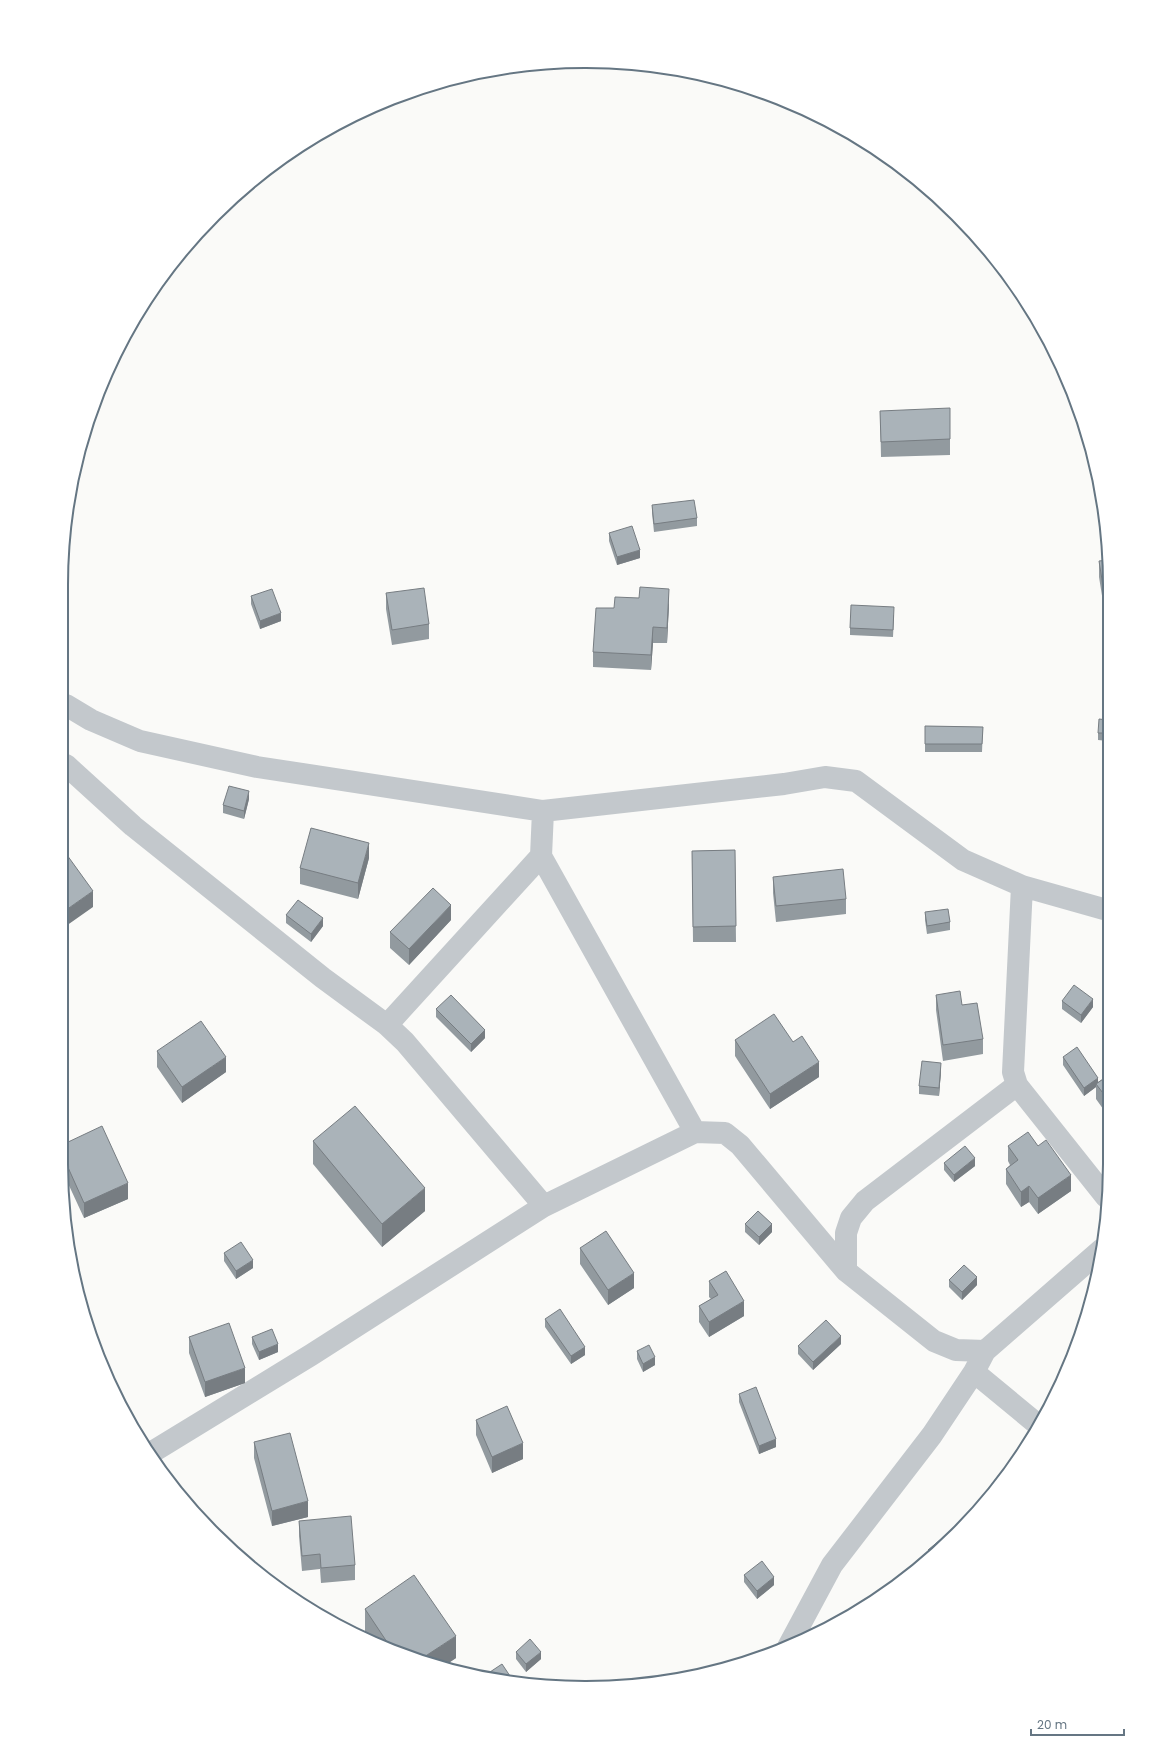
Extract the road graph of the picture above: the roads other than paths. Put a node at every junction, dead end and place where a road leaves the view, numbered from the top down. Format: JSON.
{"nodes":[{"id":1,"x":68,"y":706,"type":"edge"},
{"id":2,"x":68,"y":767,"type":"edge"},
{"id":3,"x":544,"y":810,"type":"junction"},
{"id":4,"x":540,"y":856,"type":"junction"},
{"id":5,"x":1022,"y":886,"type":"junction"},
{"id":6,"x":1103,"y":909,"type":"edge"},
{"id":7,"x":387,"y":1025,"type":"junction"},
{"id":8,"x":1017,"y":1084,"type":"junction"},
{"id":9,"x":695,"y":1132,"type":"junction"},
{"id":10,"x":1102,"y":1192,"type":"edge"},
{"id":11,"x":544,"y":1206,"type":"junction"},
{"id":12,"x":1095,"y":1255,"type":"edge"},
{"id":13,"x":846,"y":1271,"type":"junction"},
{"id":14,"x":985,"y":1351,"type":"junction"},
{"id":15,"x":974,"y":1372,"type":"junction"},
{"id":16,"x":1034,"y":1422,"type":"edge"},
{"id":17,"x":155,"y":1451,"type":"edge"},
{"id":18,"x":793,"y":1638,"type":"edge"}],
"edges":[{"from":1,"to":3,"type":"street"},
{"from":2,"to":7,"type":"street"},
{"from":3,"to":4,"type":"street"},
{"from":3,"to":5,"type":"street"},
{"from":4,"to":7,"type":"street"},
{"from":4,"to":9,"type":"street"},
{"from":5,"to":6,"type":"street"},
{"from":5,"to":8,"type":"street"},
{"from":7,"to":11,"type":"street"},
{"from":8,"to":10,"type":"street"},
{"from":8,"to":13,"type":"street"},
{"from":9,"to":11,"type":"street"},
{"from":9,"to":13,"type":"street"},
{"from":11,"to":17,"type":"street"},
{"from":12,"to":14,"type":"street"},
{"from":13,"to":14,"type":"street"},
{"from":14,"to":15,"type":"street"},
{"from":15,"to":16,"type":"street"},
{"from":15,"to":18,"type":"street"}]}
